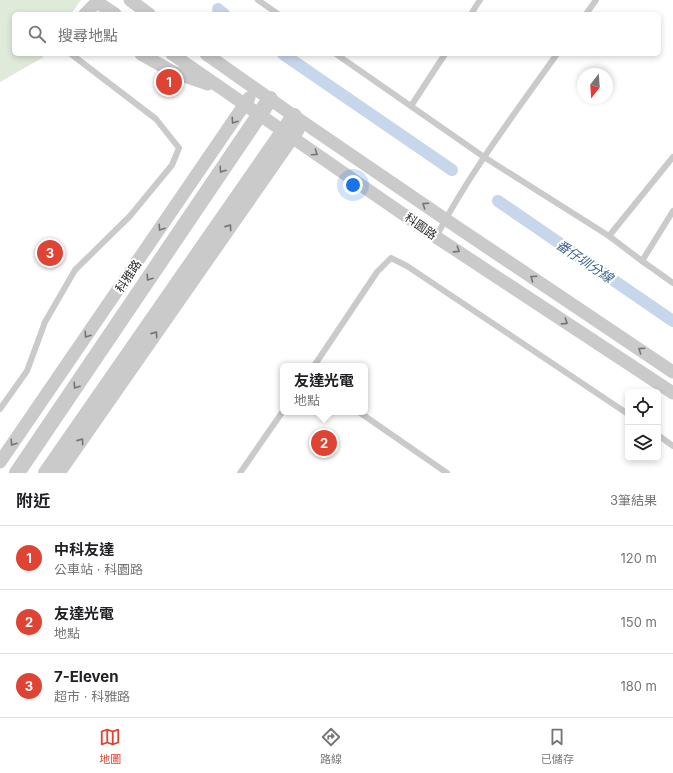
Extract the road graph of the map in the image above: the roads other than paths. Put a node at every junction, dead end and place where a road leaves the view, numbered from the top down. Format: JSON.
{"nodes":[{"id":1,"x":130,"y":0,"type":"edge"},
{"id":2,"x":258,"y":0,"type":"edge"},
{"id":3,"x":480,"y":0,"type":"edge"},
{"id":4,"x":596,"y":0,"type":"edge"},
{"id":5,"x":98,"y":1,"type":"edge"},
{"id":6,"x":88,"y":12,"type":"edge"},
{"id":7,"x":112,"y":12,"type":"edge"},
{"id":8,"x":147,"y":12,"type":"edge"},
{"id":9,"x":275,"y":12,"type":"edge"},
{"id":10,"x":472,"y":12,"type":"edge"},
{"id":11,"x":587,"y":12,"type":"edge"},
{"id":12,"x":74,"y":56,"type":"edge"},
{"id":13,"x":145,"y":56,"type":"edge"},
{"id":14,"x":175,"y":56,"type":"edge"},
{"id":15,"x":209,"y":56,"type":"edge"},
{"id":16,"x":339,"y":56,"type":"edge"},
{"id":17,"x":444,"y":56,"type":"edge"},
{"id":18,"x":557,"y":56,"type":"edge"},
{"id":19,"x":256,"y":89,"type":"junction"},
{"id":20,"x":225,"y":91,"type":"junction"},
{"id":21,"x":270,"y":99,"type":"junction"},
{"id":22,"x":245,"y":104,"type":"junction"},
{"id":23,"x":410,"y":106,"type":"junction"},
{"id":24,"x":260,"y":115,"type":"junction"},
{"id":25,"x":299,"y":119,"type":"junction"},
{"id":26,"x":288,"y":134,"type":"junction"},
{"id":27,"x":673,"y":156,"type":"edge"},
{"id":28,"x":484,"y":157,"type":"junction"},
{"id":29,"x":673,"y":211,"type":"edge"},
{"id":30,"x":445,"y":219,"type":"junction"},
{"id":31,"x":609,"y":236,"type":"junction"},
{"id":32,"x":436,"y":237,"type":"junction"},
{"id":33,"x":642,"y":261,"type":"junction"},
{"id":34,"x":673,"y":282,"type":"edge"},
{"id":35,"x":316,"y":363,"type":"edge"},
{"id":36,"x":673,"y":372,"type":"edge"},
{"id":37,"x":673,"y":393,"type":"edge"},
{"id":38,"x":0,"y":410,"type":"edge"},
{"id":39,"x":625,"y":412,"type":"edge"},
{"id":40,"x":280,"y":415,"type":"edge"},
{"id":41,"x":363,"y":415,"type":"edge"},
{"id":42,"x":661,"y":437,"type":"edge"},
{"id":43,"x":673,"y":446,"type":"edge"},
{"id":44,"x":0,"y":462,"type":"edge"},
{"id":45,"x":17,"y":473,"type":"edge"},
{"id":46,"x":46,"y":473,"type":"edge"},
{"id":47,"x":59,"y":473,"type":"edge"},
{"id":48,"x":240,"y":473,"type":"edge"},
{"id":49,"x":447,"y":473,"type":"edge"}],
"edges":[{"from":1,"to":8,"type":"street"},
{"from":2,"to":9,"type":"lane"},
{"from":3,"to":10,"type":"lane"},
{"from":4,"to":11,"type":"lane"},
{"from":5,"to":6,"type":"street"},
{"from":5,"to":7,"type":"street"},
{"from":12,"to":38,"type":"lane"},
{"from":13,"to":20,"type":"street"},
{"from":14,"to":20,"type":"street","name":"科園路"},
{"from":15,"to":19,"type":"street","name":"科園路"},
{"from":16,"to":23,"type":"lane"},
{"from":17,"to":23,"type":"lane"},
{"from":18,"to":28,"type":"lane"},
{"from":19,"to":21,"type":"street","name":"科園路"},
{"from":19,"to":22,"type":"street","name":"科雅路"},
{"from":20,"to":22,"type":"street","name":"科園路"},
{"from":21,"to":24,"type":"street","name":"科雅路"},
{"from":21,"to":25,"type":"street","name":"科園路"},
{"from":22,"to":24,"type":"street","name":"科園路"},
{"from":22,"to":44,"type":"street","name":"科雅路","one_way":true},
{"from":23,"to":28,"type":"lane"},
{"from":24,"to":26,"type":"street","name":"科園路"},
{"from":24,"to":45,"type":"street","name":"科雅路","one_way":true},
{"from":25,"to":26,"type":"street"},
{"from":30,"to":25,"type":"street","name":"科園路","one_way":true},
{"from":26,"to":32,"type":"street","name":"科園路","one_way":true},
{"from":26,"to":46,"type":"street"},
{"from":47,"to":26,"type":"street","one_way":true},
{"from":27,"to":31,"type":"lane"},
{"from":28,"to":30,"type":"lane"},
{"from":28,"to":31,"type":"lane"},
{"from":29,"to":33,"type":"lane"},
{"from":30,"to":32,"type":"lane"},
{"from":36,"to":30,"type":"street","name":"科園路","one_way":true},
{"from":31,"to":33,"type":"lane"},
{"from":32,"to":37,"type":"street","name":"科園路","one_way":true},
{"from":33,"to":34,"type":"lane"},
{"from":35,"to":39,"type":"lane"},
{"from":40,"to":48,"type":"lane"},
{"from":41,"to":49,"type":"lane"},
{"from":42,"to":43,"type":"lane"}]}
